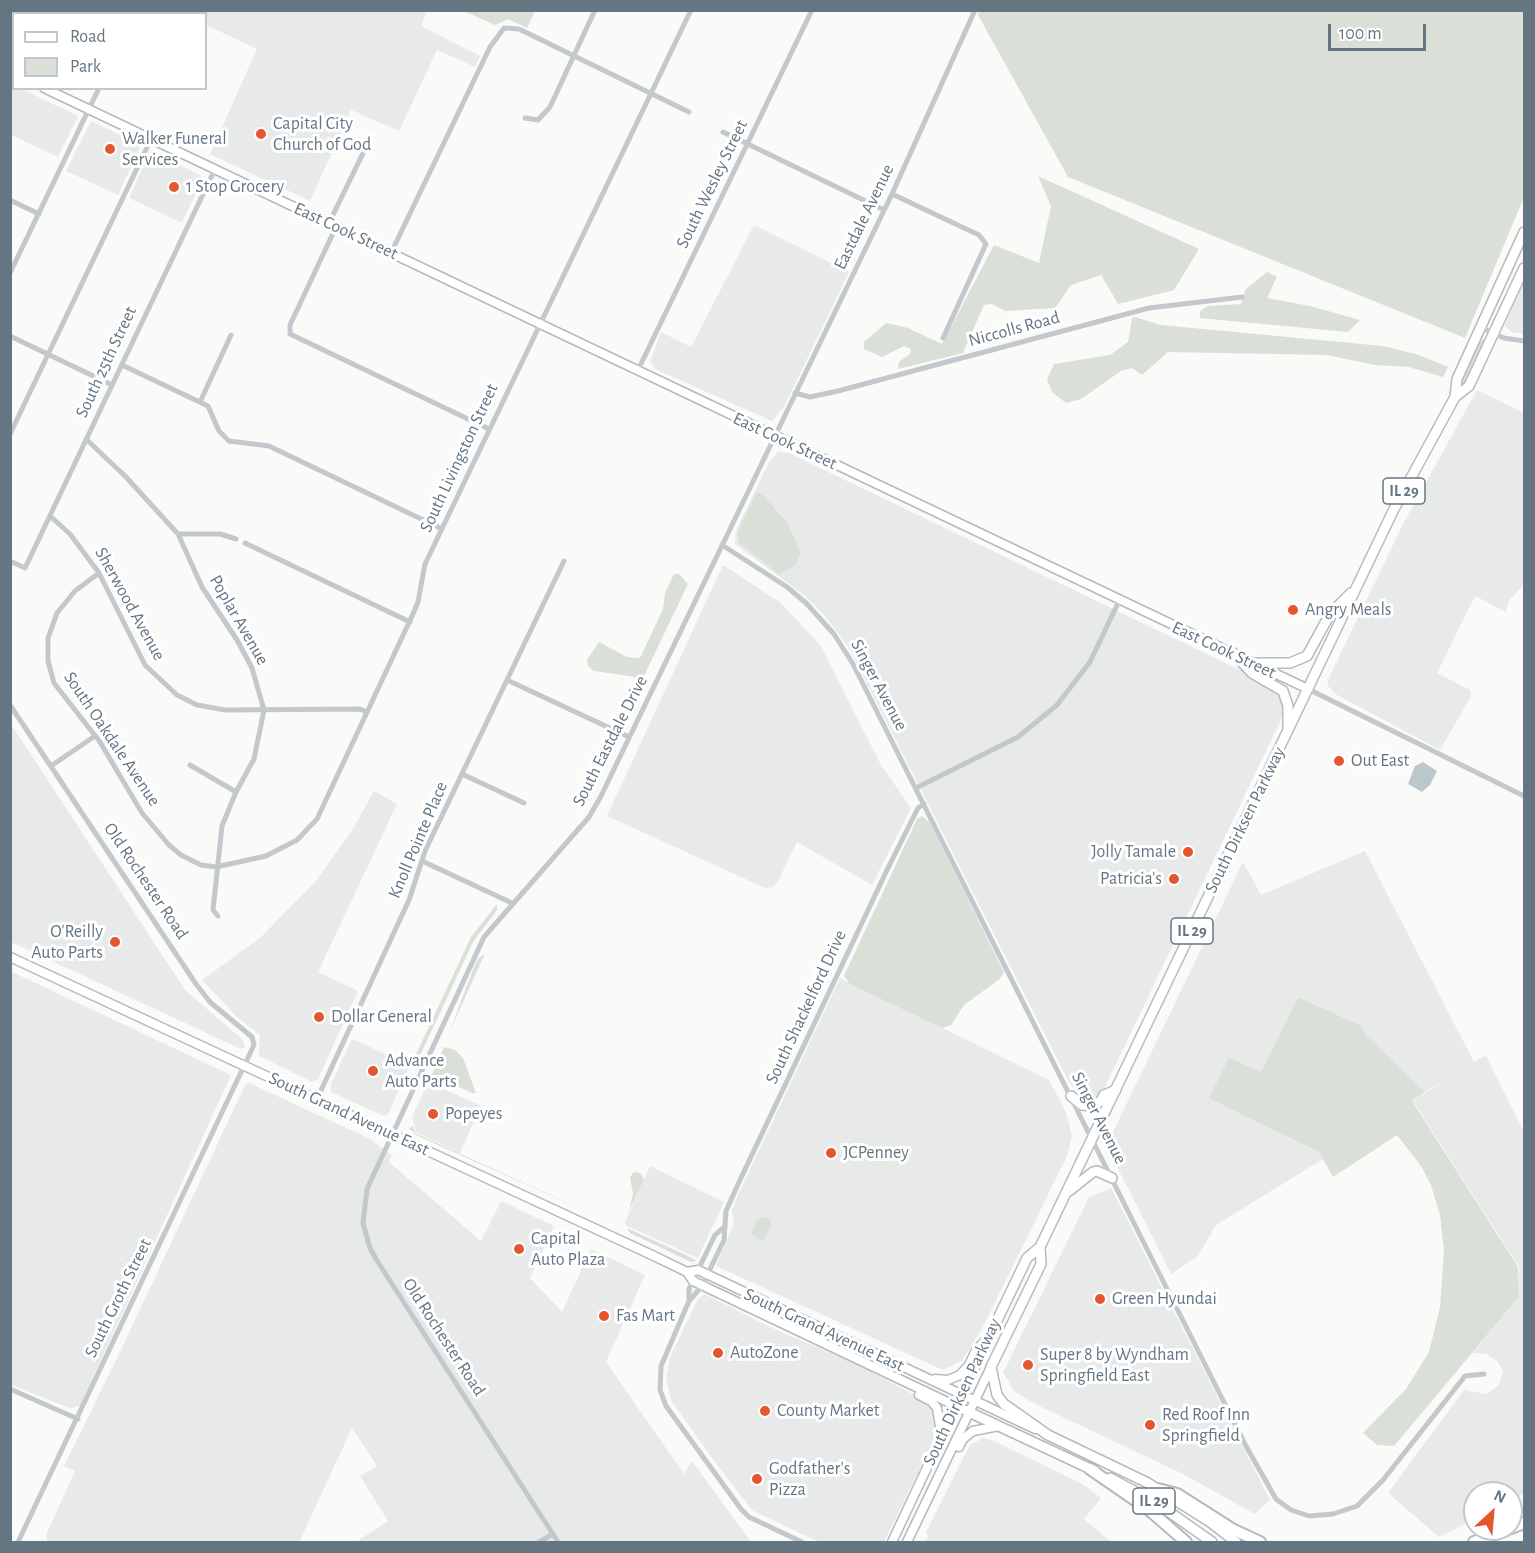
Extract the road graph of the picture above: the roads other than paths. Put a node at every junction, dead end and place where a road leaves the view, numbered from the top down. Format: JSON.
{"nodes":[{"id":1,"x":595,"y":10,"type":"edge"},
{"id":2,"x":691,"y":10,"type":"edge"},
{"id":3,"x":813,"y":10,"type":"edge"},
{"id":4,"x":975,"y":10,"type":"edge"},
{"id":5,"x":574,"y":56,"type":"junction"},
{"id":6,"x":48,"y":90,"type":"edge"},
{"id":7,"x":98,"y":90,"type":"edge"},
{"id":8,"x":651,"y":93,"type":"junction"},
{"id":9,"x":89,"y":110,"type":"junction"},
{"id":10,"x":689,"y":112,"type":"dead end"},
{"id":11,"x":525,"y":118,"type":"dead end"},
{"id":12,"x":723,"y":132,"type":"dead end"},
{"id":13,"x":151,"y":139,"type":"junction"},
{"id":14,"x":368,"y":142,"type":"dead end"},
{"id":15,"x":748,"y":143,"type":"junction"},
{"id":16,"x":215,"y":169,"type":"junction"},
{"id":17,"x":892,"y":194,"type":"junction"},
{"id":18,"x":10,"y":200,"type":"edge"},
{"id":19,"x":884,"y":210,"type":"junction"},
{"id":20,"x":39,"y":214,"type":"junction"},
{"id":21,"x":333,"y":225,"type":"junction"},
{"id":22,"x":1524,"y":232,"type":"edge"},
{"id":23,"x":392,"y":253,"type":"junction"},
{"id":24,"x":1524,"y":268,"type":"edge"},
{"id":25,"x":10,"y":273,"type":"edge"},
{"id":26,"x":1242,"y":297,"type":"dead end"},
{"id":27,"x":540,"y":323,"type":"junction"},
{"id":28,"x":1482,"y":328,"type":"junction"},
{"id":29,"x":1494,"y":333,"type":"junction"},
{"id":30,"x":231,"y":335,"type":"dead end"},
{"id":31,"x":10,"y":336,"type":"edge"},
{"id":32,"x":943,"y":339,"type":"dead end"},
{"id":33,"x":1524,"y":341,"type":"edge"},
{"id":34,"x":49,"y":354,"type":"junction"},
{"id":35,"x":122,"y":365,"type":"junction"},
{"id":36,"x":638,"y":370,"type":"junction"},
{"id":37,"x":112,"y":385,"type":"junction"},
{"id":38,"x":795,"y":393,"type":"junction"},
{"id":39,"x":1455,"y":397,"type":"junction"},
{"id":40,"x":200,"y":402,"type":"junction"},
{"id":41,"x":489,"y":429,"type":"junction"},
{"id":42,"x":10,"y":434,"type":"edge"},
{"id":43,"x":775,"y":435,"type":"junction"},
{"id":44,"x":86,"y":439,"type":"junction"},
{"id":45,"x":50,"y":516,"type":"junction"},
{"id":46,"x":442,"y":529,"type":"junction"},
{"id":47,"x":178,"y":534,"type":"junction"},
{"id":48,"x":236,"y":539,"type":"dead end"},
{"id":49,"x":245,"y":543,"type":"dead end"},
{"id":50,"x":722,"y":545,"type":"junction"},
{"id":51,"x":10,"y":561,"type":"edge"},
{"id":52,"x":564,"y":561,"type":"dead end"},
{"id":53,"x":99,"y":573,"type":"junction"},
{"id":54,"x":1357,"y":588,"type":"junction"},
{"id":55,"x":1119,"y":601,"type":"junction"},
{"id":56,"x":410,"y":622,"type":"junction"},
{"id":57,"x":1233,"y":653,"type":"junction"},
{"id":58,"x":1254,"y":663,"type":"junction"},
{"id":59,"x":507,"y":680,"type":"junction"},
{"id":60,"x":1308,"y":689,"type":"junction"},
{"id":61,"x":10,"y":705,"type":"edge"},
{"id":62,"x":264,"y":710,"type":"junction"},
{"id":63,"x":367,"y":712,"type":"junction"},
{"id":64,"x":1288,"y":731,"type":"junction"},
{"id":65,"x":95,"y":736,"type":"junction"},
{"id":66,"x":629,"y":737,"type":"junction"},
{"id":67,"x":190,"y":765,"type":"dead end"},
{"id":68,"x":51,"y":766,"type":"junction"},
{"id":69,"x":462,"y":774,"type":"junction"},
{"id":70,"x":916,"y":788,"type":"junction"},
{"id":71,"x":236,"y":792,"type":"junction"},
{"id":72,"x":1524,"y":796,"type":"edge"},
{"id":73,"x":524,"y":803,"type":"dead end"},
{"id":74,"x":924,"y":804,"type":"junction"},
{"id":75,"x":422,"y":861,"type":"junction"},
{"id":76,"x":216,"y":867,"type":"junction"},
{"id":77,"x":512,"y":903,"type":"junction"},
{"id":78,"x":218,"y":916,"type":"dead end"},
{"id":79,"x":10,"y":957,"type":"edge"},
{"id":80,"x":245,"y":1066,"type":"junction"},
{"id":81,"x":1116,"y":1090,"type":"junction"},
{"id":82,"x":1071,"y":1096,"type":"junction"},
{"id":83,"x":317,"y":1099,"type":"junction"},
{"id":84,"x":392,"y":1134,"type":"junction"},
{"id":85,"x":1093,"y":1138,"type":"junction"},
{"id":86,"x":1112,"y":1178,"type":"junction"},
{"id":87,"x":1065,"y":1194,"type":"junction"},
{"id":88,"x":724,"y":1227,"type":"junction"},
{"id":89,"x":1040,"y":1247,"type":"junction"},
{"id":90,"x":698,"y":1270,"type":"junction"},
{"id":91,"x":687,"y":1272,"type":"junction"},
{"id":92,"x":708,"y":1275,"type":"junction"},
{"id":93,"x":693,"y":1281,"type":"junction"},
{"id":94,"x":702,"y":1286,"type":"junction"},
{"id":95,"x":689,"y":1301,"type":"junction"},
{"id":96,"x":987,"y":1339,"type":"junction"},
{"id":97,"x":874,"y":1367,"type":"junction"},
{"id":98,"x":992,"y":1367,"type":"junction"},
{"id":99,"x":1484,"y":1374,"type":"dead end"},
{"id":100,"x":920,"y":1375,"type":"junction"},
{"id":101,"x":10,"y":1389,"type":"edge"},
{"id":102,"x":961,"y":1395,"type":"junction"},
{"id":103,"x":975,"y":1401,"type":"junction"},
{"id":104,"x":956,"y":1406,"type":"junction"},
{"id":105,"x":969,"y":1413,"type":"junction"},
{"id":106,"x":78,"y":1419,"type":"junction"},
{"id":107,"x":999,"y":1426,"type":"junction"},
{"id":108,"x":1047,"y":1435,"type":"junction"},
{"id":109,"x":940,"y":1437,"type":"junction"},
{"id":110,"x":946,"y":1464,"type":"junction"},
{"id":111,"x":1090,"y":1469,"type":"junction"},
{"id":112,"x":1158,"y":1489,"type":"junction"},
{"id":113,"x":1524,"y":1523,"type":"edge"},
{"id":114,"x":553,"y":1534,"type":"junction"},
{"id":115,"x":18,"y":1542,"type":"edge"},
{"id":116,"x":539,"y":1542,"type":"edge"},
{"id":117,"x":558,"y":1542,"type":"edge"},
{"id":118,"x":802,"y":1542,"type":"edge"},
{"id":119,"x":892,"y":1542,"type":"edge"},
{"id":120,"x":907,"y":1542,"type":"edge"},
{"id":121,"x":1186,"y":1542,"type":"edge"},
{"id":122,"x":1212,"y":1542,"type":"edge"},
{"id":123,"x":1236,"y":1542,"type":"edge"},
{"id":124,"x":1260,"y":1542,"type":"edge"},
{"id":125,"x":1474,"y":1542,"type":"edge"}],
"edges":[{"from":1,"to":5,"type":"street"},
{"from":2,"to":8,"type":"street","name":"South Livingston Street"},
{"from":3,"to":15,"type":"street","name":"South Wesley Street"},
{"from":4,"to":17,"type":"street","name":"Eastdale Avenue"},
{"from":5,"to":8,"type":"street"},
{"from":5,"to":11,"type":"street"},
{"from":5,"to":23,"type":"street"},
{"from":6,"to":9,"type":"main road","name":"East Cook Street"},
{"from":7,"to":9,"type":"street"},
{"from":8,"to":10,"type":"street"},
{"from":8,"to":27,"type":"street","name":"South Livingston Street"},
{"from":9,"to":13,"type":"main road","name":"East Cook Street"},
{"from":9,"to":20,"type":"street"},
{"from":12,"to":15,"type":"street"},
{"from":13,"to":16,"type":"main road","name":"East Cook Street"},
{"from":13,"to":34,"type":"street"},
{"from":14,"to":21,"type":"street"},
{"from":15,"to":19,"type":"street"},
{"from":15,"to":36,"type":"street","name":"South Wesley Street"},
{"from":16,"to":21,"type":"main road","name":"East Cook Street"},
{"from":16,"to":35,"type":"street","name":"South 25th Street"},
{"from":17,"to":19,"type":"street","name":"Eastdale Avenue"},
{"from":17,"to":32,"type":"street"},
{"from":18,"to":20,"type":"street"},
{"from":19,"to":38,"type":"street","name":"Eastdale Avenue"},
{"from":20,"to":25,"type":"street"},
{"from":21,"to":23,"type":"main road","name":"East Cook Street"},
{"from":21,"to":41,"type":"street"},
{"from":22,"to":28,"type":"main road","name":"South Dirksen Parkway","number":"IL 29"},
{"from":23,"to":27,"type":"main road","name":"East Cook Street"},
{"from":24,"to":29,"type":"main road","name":"South Dirksen Parkway","number":"IL 29"},
{"from":26,"to":38,"type":"street","name":"Niccolls Road"},
{"from":27,"to":36,"type":"main road","name":"East Cook Street"},
{"from":27,"to":41,"type":"street","name":"South Livingston Street"},
{"from":28,"to":29,"type":"street"},
{"from":28,"to":39,"type":"main road","name":"South Dirksen Parkway","number":"IL 29"},
{"from":29,"to":33,"type":"street"},
{"from":29,"to":39,"type":"main road","name":"South Dirksen Parkway","number":"IL 29"},
{"from":30,"to":40,"type":"street"},
{"from":31,"to":34,"type":"street"},
{"from":34,"to":37,"type":"street"},
{"from":34,"to":42,"type":"street"},
{"from":35,"to":37,"type":"street","name":"South 25th Street"},
{"from":35,"to":40,"type":"street"},
{"from":36,"to":43,"type":"main road","name":"East Cook Street"},
{"from":37,"to":44,"type":"street","name":"South 25th Street"},
{"from":38,"to":43,"type":"street","name":"Eastdale Avenue"},
{"from":39,"to":54,"type":"main road","name":"South Dirksen Parkway","number":"IL 29"},
{"from":40,"to":46,"type":"street"},
{"from":41,"to":46,"type":"street","name":"South Livingston Street"},
{"from":43,"to":50,"type":"street","name":"South Eastdale Drive"},
{"from":43,"to":55,"type":"main road","name":"East Cook Street"},
{"from":44,"to":45,"type":"street","name":"South 25th Street"},
{"from":44,"to":47,"type":"street","name":"Poplar Avenue"},
{"from":45,"to":51,"type":"street","name":"South 25th Street"},
{"from":45,"to":53,"type":"street","name":"Sherwood Avenue"},
{"from":46,"to":56,"type":"street","name":"South Livingston Street"},
{"from":47,"to":48,"type":"street"},
{"from":47,"to":62,"type":"street","name":"Poplar Avenue"},
{"from":49,"to":56,"type":"street"},
{"from":50,"to":66,"type":"street","name":"South Eastdale Drive"},
{"from":50,"to":70,"type":"street","name":"Singer Avenue"},
{"from":52,"to":59,"type":"street","name":"Knoll Pointe Place"},
{"from":53,"to":62,"type":"street","name":"Sherwood Avenue"},
{"from":53,"to":65,"type":"street","name":"South Oakdale Avenue"},
{"from":54,"to":58,"type":"main road"},
{"from":54,"to":60,"type":"main road","name":"South Dirksen Parkway","number":"IL 29"},
{"from":55,"to":57,"type":"main road","name":"East Cook Street"},
{"from":55,"to":70,"type":"street"},
{"from":56,"to":63,"type":"street","name":"South Livingston Street"},
{"from":57,"to":58,"type":"main road","name":"East Cook Street"},
{"from":57,"to":64,"type":"main road"},
{"from":58,"to":60,"type":"main road","name":"East Cook Street"},
{"from":59,"to":66,"type":"street"},
{"from":59,"to":69,"type":"street","name":"Knoll Pointe Place"},
{"from":60,"to":64,"type":"main road","name":"South Dirksen Parkway","number":"IL 29"},
{"from":60,"to":72,"type":"street","name":"East Cook Street"},
{"from":61,"to":68,"type":"street","name":"Old Rochester Road"},
{"from":62,"to":63,"type":"street","name":"Sherwood Avenue"},
{"from":62,"to":71,"type":"street","name":"Poplar Avenue"},
{"from":63,"to":76,"type":"street","name":"South Livingston Street"},
{"from":64,"to":81,"type":"main road","name":"South Dirksen Parkway","number":"IL 29"},
{"from":65,"to":68,"type":"street"},
{"from":65,"to":76,"type":"street","name":"South Oakdale Avenue"},
{"from":66,"to":77,"type":"street","name":"South Eastdale Drive"},
{"from":67,"to":71,"type":"street"},
{"from":68,"to":80,"type":"street","name":"Old Rochester Road"},
{"from":69,"to":73,"type":"street"},
{"from":69,"to":75,"type":"street","name":"Knoll Pointe Place"},
{"from":70,"to":74,"type":"street","name":"Singer Avenue"},
{"from":71,"to":76,"type":"street","name":"Poplar Avenue"},
{"from":74,"to":82,"type":"street","name":"Singer Avenue"},
{"from":74,"to":88,"type":"street","name":"South Shackelford Drive"},
{"from":75,"to":77,"type":"street"},
{"from":75,"to":83,"type":"street","name":"Knoll Pointe Place"},
{"from":76,"to":78,"type":"street","name":"Poplar Avenue"},
{"from":77,"to":84,"type":"street","name":"South Eastdale Drive"},
{"from":79,"to":80,"type":"main road","name":"South Grand Avenue East"},
{"from":80,"to":83,"type":"main road","name":"South Grand Avenue East"},
{"from":80,"to":106,"type":"street","name":"South Groth Street"},
{"from":81,"to":82,"type":"main road"},
{"from":81,"to":85,"type":"main road","name":"South Dirksen Parkway","number":"IL 29"},
{"from":82,"to":85,"type":"street","name":"Singer Avenue"},
{"from":83,"to":84,"type":"main road","name":"South Grand Avenue East"},
{"from":84,"to":91,"type":"main road","name":"South Grand Avenue East"},
{"from":84,"to":114,"type":"street","name":"Old Rochester Road"},
{"from":85,"to":86,"type":"street","name":"Singer Avenue"},
{"from":85,"to":87,"type":"main road","name":"South Dirksen Parkway","number":"IL 29"},
{"from":86,"to":87,"type":"main road"},
{"from":86,"to":99,"type":"street","name":"Singer Avenue"},
{"from":87,"to":89,"type":"main road","name":"South Dirksen Parkway","number":"IL 29"},
{"from":88,"to":90,"type":"street","name":"South Shackelford Drive"},
{"from":88,"to":92,"type":"street","name":"South Shackelford Drive"},
{"from":89,"to":96,"type":"main road","name":"South Dirksen Parkway","number":"IL 29"},
{"from":89,"to":98,"type":"main road","name":"South Dirksen Parkway","number":"IL 29"},
{"from":90,"to":91,"type":"main road"},
{"from":90,"to":92,"type":"main road","name":"South Grand Avenue East"},
{"from":90,"to":93,"type":"street","name":"South Shackelford Drive"},
{"from":91,"to":93,"type":"main road","name":"South Grand Avenue East"},
{"from":92,"to":94,"type":"street","name":"South Shackelford Drive"},
{"from":92,"to":100,"type":"main road","name":"South Grand Avenue East"},
{"from":93,"to":94,"type":"main road","name":"South Grand Avenue East"},
{"from":93,"to":95,"type":"street","name":"South Shackelford Drive"},
{"from":94,"to":95,"type":"street","name":"South Shackelford Drive"},
{"from":94,"to":97,"type":"main road","name":"South Grand Avenue East"},
{"from":95,"to":118,"type":"street","name":"South Shackelford Drive"},
{"from":96,"to":100,"type":"main road"},
{"from":96,"to":102,"type":"main road","name":"South Dirksen Parkway","number":"IL 29"},
{"from":97,"to":104,"type":"main road","name":"South Grand Avenue East"},
{"from":97,"to":109,"type":"main road"},
{"from":98,"to":103,"type":"main road","name":"South Dirksen Parkway","number":"IL 29"},
{"from":98,"to":108,"type":"main road","number":"IL 29"},
{"from":100,"to":102,"type":"main road","name":"South Grand Avenue East"},
{"from":101,"to":106,"type":"street"},
{"from":102,"to":103,"type":"main road","name":"South Grand Avenue East"},
{"from":102,"to":104,"type":"main road","name":"South Dirksen Parkway","number":"IL 29"},
{"from":103,"to":105,"type":"main road","name":"South Dirksen Parkway","number":"IL 29"},
{"from":103,"to":108,"type":"main road","name":"South Grand Avenue East"},
{"from":104,"to":105,"type":"main road","number":"IL 29"},
{"from":104,"to":109,"type":"main road","name":"South Dirksen Parkway"},
{"from":105,"to":107,"type":"main road","number":"IL 29"},
{"from":105,"to":110,"type":"main road","name":"South Dirksen Parkway"},
{"from":106,"to":115,"type":"street","name":"South Groth Street"},
{"from":107,"to":110,"type":"main road"},
{"from":107,"to":111,"type":"main road","number":"IL 29"},
{"from":108,"to":112,"type":"main road","number":"IL 29"},
{"from":109,"to":119,"type":"main road","name":"South Dirksen Parkway"},
{"from":110,"to":120,"type":"main road","name":"South Dirksen Parkway"},
{"from":111,"to":121,"type":"highway"},
{"from":111,"to":122,"type":"main road","number":"IL 29"},
{"from":112,"to":123,"type":"main road","number":"IL 29"},
{"from":112,"to":124,"type":"highway"},
{"from":113,"to":125,"type":"highway"},
{"from":114,"to":116,"type":"street"},
{"from":114,"to":117,"type":"street","name":"Old Rochester Road"}]}
